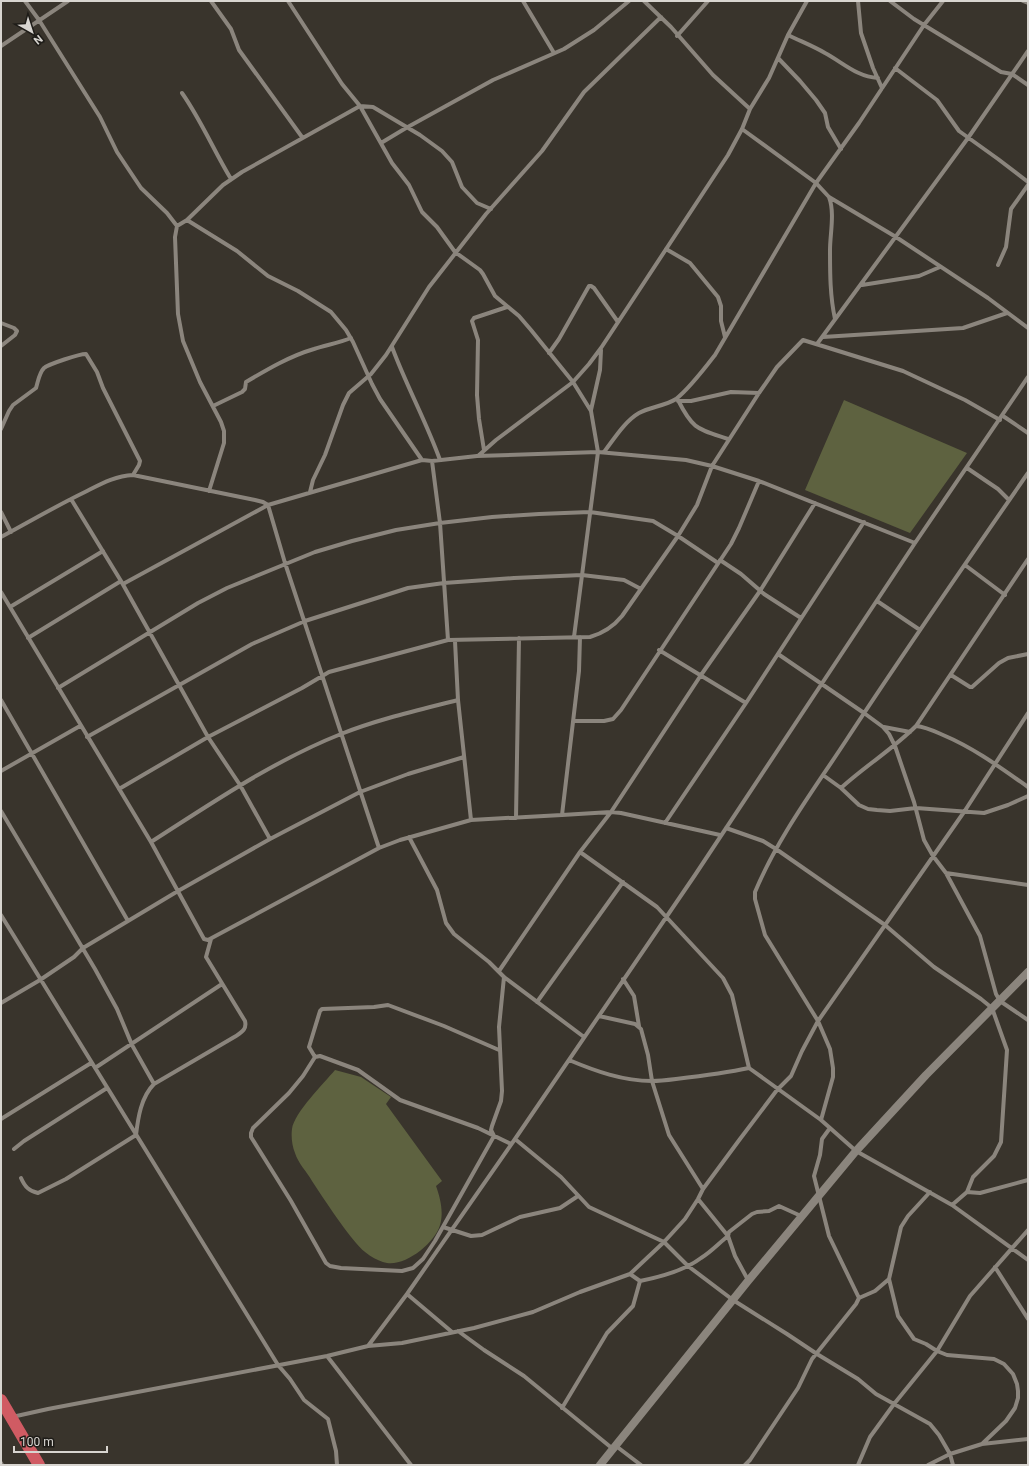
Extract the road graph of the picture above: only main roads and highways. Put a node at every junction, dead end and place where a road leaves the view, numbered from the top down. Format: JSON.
{"nodes":[{"id":1,"x":1,"y":1400,"type":"edge"},
{"id":2,"x":39,"y":1465,"type":"edge"}],
"edges":[{"from":1,"to":2,"type":"highway"}]}
